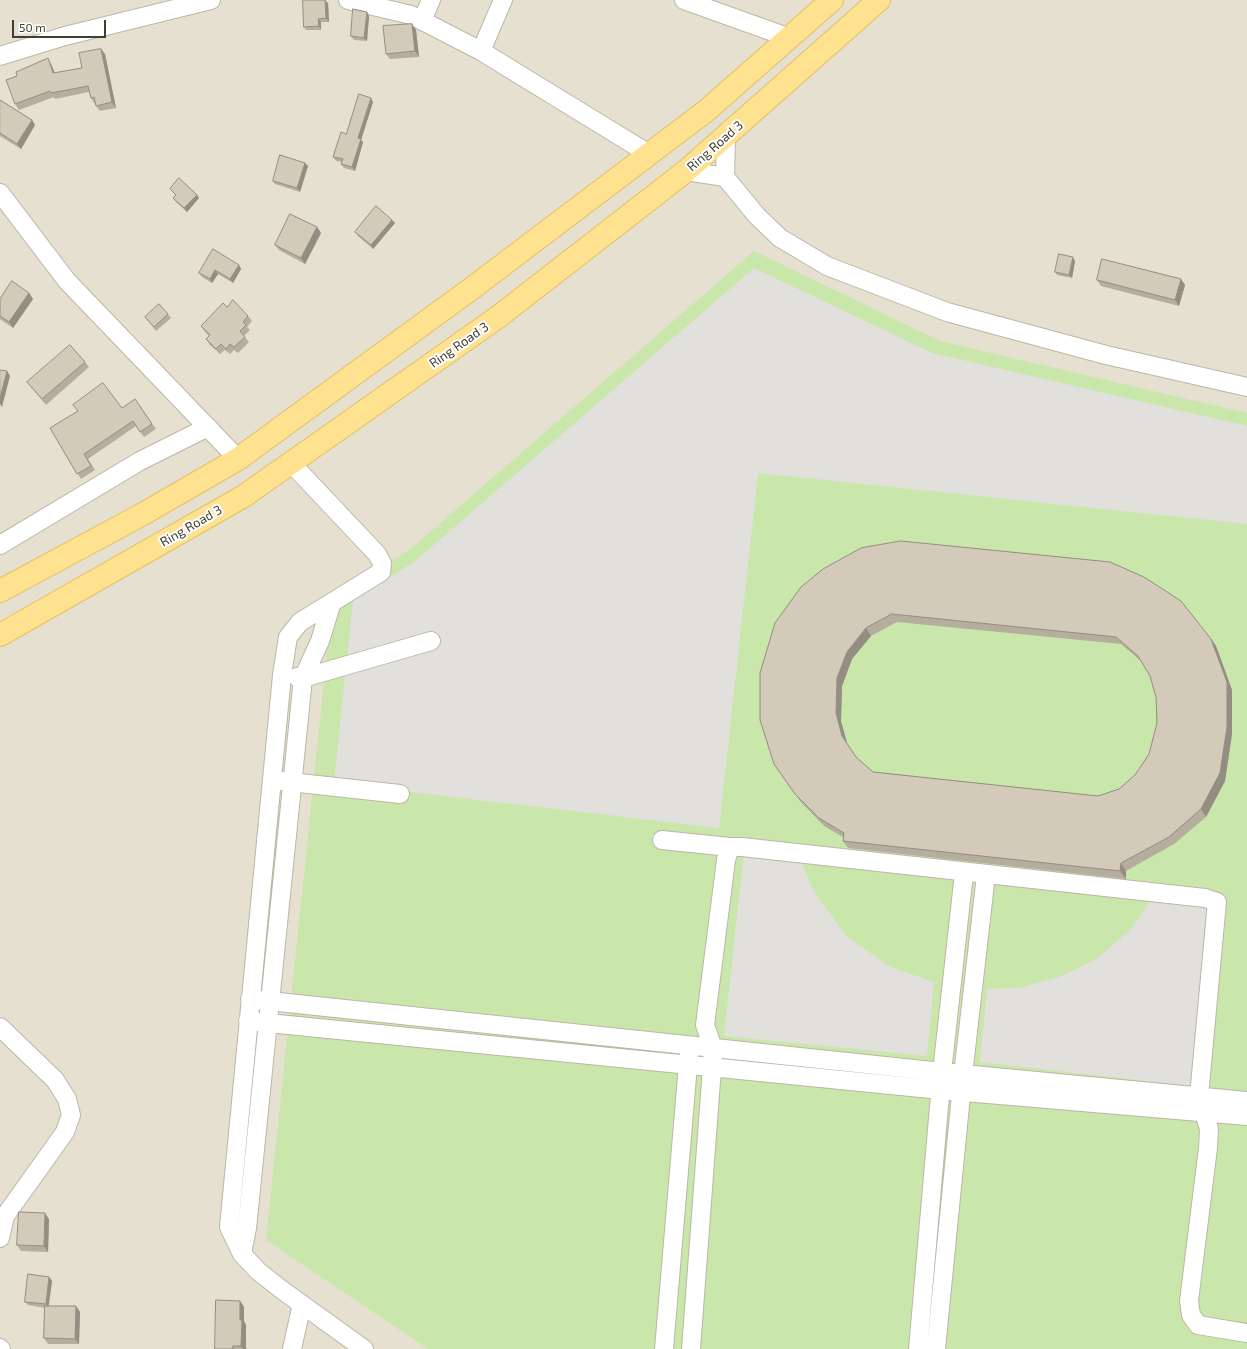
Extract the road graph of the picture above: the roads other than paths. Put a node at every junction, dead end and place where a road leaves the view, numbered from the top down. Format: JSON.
{"nodes":[{"id":1,"x":211,"y":0,"type":"edge"},
{"id":2,"x":348,"y":0,"type":"edge"},
{"id":3,"x":431,"y":0,"type":"edge"},
{"id":4,"x":503,"y":0,"type":"edge"},
{"id":5,"x":684,"y":0,"type":"edge"},
{"id":6,"x":832,"y":0,"type":"edge"},
{"id":7,"x":879,"y":0,"type":"edge"},
{"id":8,"x":422,"y":21,"type":"junction"},
{"id":9,"x":790,"y":38,"type":"junction"},
{"id":10,"x":481,"y":51,"type":"junction"},
{"id":11,"x":0,"y":56,"type":"edge"},
{"id":12,"x":726,"y":137,"type":"junction"},
{"id":13,"x":649,"y":154,"type":"junction"},
{"id":14,"x":686,"y":171,"type":"junction"},
{"id":15,"x":725,"y":177,"type":"junction"},
{"id":16,"x":0,"y":193,"type":"edge"},
{"id":17,"x":1247,"y":387,"type":"edge"},
{"id":18,"x":208,"y":427,"type":"junction"},
{"id":19,"x":238,"y":459,"type":"junction"},
{"id":20,"x":291,"y":463,"type":"junction"},
{"id":21,"x":0,"y":545,"type":"edge"},
{"id":22,"x":0,"y":591,"type":"edge"},
{"id":23,"x":332,"y":602,"type":"junction"},
{"id":24,"x":0,"y":635,"type":"edge"},
{"id":25,"x":431,"y":641,"type":"dead end"},
{"id":26,"x":282,"y":675,"type":"junction"},
{"id":27,"x":303,"y":678,"type":"junction"},
{"id":28,"x":273,"y":780,"type":"junction"},
{"id":29,"x":293,"y":783,"type":"junction"},
{"id":30,"x":400,"y":794,"type":"dead end"},
{"id":31,"x":662,"y":840,"type":"dead end"},
{"id":32,"x":730,"y":847,"type":"junction"},
{"id":33,"x":964,"y":873,"type":"junction"},
{"id":34,"x":986,"y":875,"type":"junction"},
{"id":35,"x":952,"y":978,"type":"junction"},
{"id":36,"x":974,"y":980,"type":"junction"},
{"id":37,"x":250,"y":999,"type":"junction"},
{"id":38,"x":272,"y":1000,"type":"junction"},
{"id":39,"x":248,"y":1021,"type":"junction"},
{"id":40,"x":269,"y":1023,"type":"junction"},
{"id":41,"x":705,"y":1025,"type":"junction"},
{"id":42,"x":0,"y":1027,"type":"edge"},
{"id":43,"x":690,"y":1045,"type":"junction"},
{"id":44,"x":713,"y":1048,"type":"junction"},
{"id":45,"x":688,"y":1065,"type":"junction"},
{"id":46,"x":712,"y":1068,"type":"junction"},
{"id":47,"x":942,"y":1072,"type":"junction"},
{"id":48,"x":963,"y":1083,"type":"junction"},
{"id":49,"x":941,"y":1090,"type":"junction"},
{"id":50,"x":1247,"y":1101,"type":"edge"},
{"id":51,"x":1201,"y":1104,"type":"junction"},
{"id":52,"x":1247,"y":1116,"type":"edge"},
{"id":53,"x":3,"y":1215,"type":"edge"},
{"id":54,"x":0,"y":1238,"type":"edge"},
{"id":55,"x":242,"y":1254,"type":"junction"},
{"id":56,"x":302,"y":1304,"type":"junction"},
{"id":57,"x":1247,"y":1333,"type":"edge"},
{"id":58,"x":292,"y":1349,"type":"edge"},
{"id":59,"x":364,"y":1349,"type":"edge"},
{"id":60,"x":664,"y":1349,"type":"edge"},
{"id":61,"x":691,"y":1349,"type":"edge"},
{"id":62,"x":918,"y":1349,"type":"edge"},
{"id":63,"x":936,"y":1349,"type":"edge"}],
"edges":[{"from":1,"to":11,"type":"street"},
{"from":2,"to":8,"type":"street"},
{"from":3,"to":8,"type":"street"},
{"from":4,"to":10,"type":"street"},
{"from":5,"to":9,"type":"street"},
{"from":6,"to":9,"type":"main road"},
{"from":7,"to":12,"type":"main road","name":"Ring Road 3"},
{"from":8,"to":10,"type":"street"},
{"from":9,"to":13,"type":"main road"},
{"from":10,"to":13,"type":"street"},
{"from":12,"to":14,"type":"main road","name":"Ring Road 3"},
{"from":12,"to":15,"type":"street"},
{"from":13,"to":19,"type":"main road"},
{"from":14,"to":15,"type":"street"},
{"from":14,"to":20,"type":"main road","name":"Ring Road 3"},
{"from":15,"to":17,"type":"street"},
{"from":16,"to":18,"type":"street"},
{"from":18,"to":19,"type":"street"},
{"from":18,"to":21,"type":"street"},
{"from":19,"to":22,"type":"main road"},
{"from":20,"to":23,"type":"street"},
{"from":20,"to":24,"type":"main road","name":"Ring Road 3"},
{"from":23,"to":26,"type":"street"},
{"from":23,"to":27,"type":"street"},
{"from":25,"to":27,"type":"street"},
{"from":26,"to":27,"type":"street"},
{"from":26,"to":28,"type":"street"},
{"from":27,"to":29,"type":"street"},
{"from":28,"to":29,"type":"street"},
{"from":28,"to":37,"type":"street"},
{"from":29,"to":30,"type":"street"},
{"from":29,"to":38,"type":"street"},
{"from":31,"to":32,"type":"street"},
{"from":32,"to":33,"type":"street"},
{"from":32,"to":41,"type":"street"},
{"from":33,"to":34,"type":"street"},
{"from":33,"to":35,"type":"street"},
{"from":34,"to":36,"type":"street"},
{"from":34,"to":51,"type":"street"},
{"from":35,"to":36,"type":"street"},
{"from":35,"to":47,"type":"street"},
{"from":36,"to":48,"type":"street"},
{"from":37,"to":38,"type":"street"},
{"from":37,"to":39,"type":"street"},
{"from":38,"to":40,"type":"street"},
{"from":38,"to":43,"type":"street"},
{"from":39,"to":40,"type":"street"},
{"from":39,"to":55,"type":"street"},
{"from":40,"to":45,"type":"street"},
{"from":40,"to":55,"type":"street"},
{"from":41,"to":43,"type":"street"},
{"from":41,"to":44,"type":"street"},
{"from":42,"to":53,"type":"street"},
{"from":43,"to":44,"type":"street"},
{"from":43,"to":45,"type":"street"},
{"from":44,"to":46,"type":"street"},
{"from":44,"to":47,"type":"street"},
{"from":45,"to":46,"type":"street"},
{"from":45,"to":60,"type":"street"},
{"from":46,"to":49,"type":"street"},
{"from":46,"to":61,"type":"street"},
{"from":47,"to":48,"type":"street"},
{"from":47,"to":49,"type":"street"},
{"from":48,"to":49,"type":"street"},
{"from":48,"to":51,"type":"street"},
{"from":48,"to":63,"type":"street"},
{"from":49,"to":62,"type":"street"},
{"from":50,"to":51,"type":"street"},
{"from":51,"to":52,"type":"street"},
{"from":51,"to":57,"type":"street"},
{"from":53,"to":54,"type":"street"},
{"from":55,"to":56,"type":"street"},
{"from":56,"to":58,"type":"street"},
{"from":56,"to":59,"type":"street"}]}
